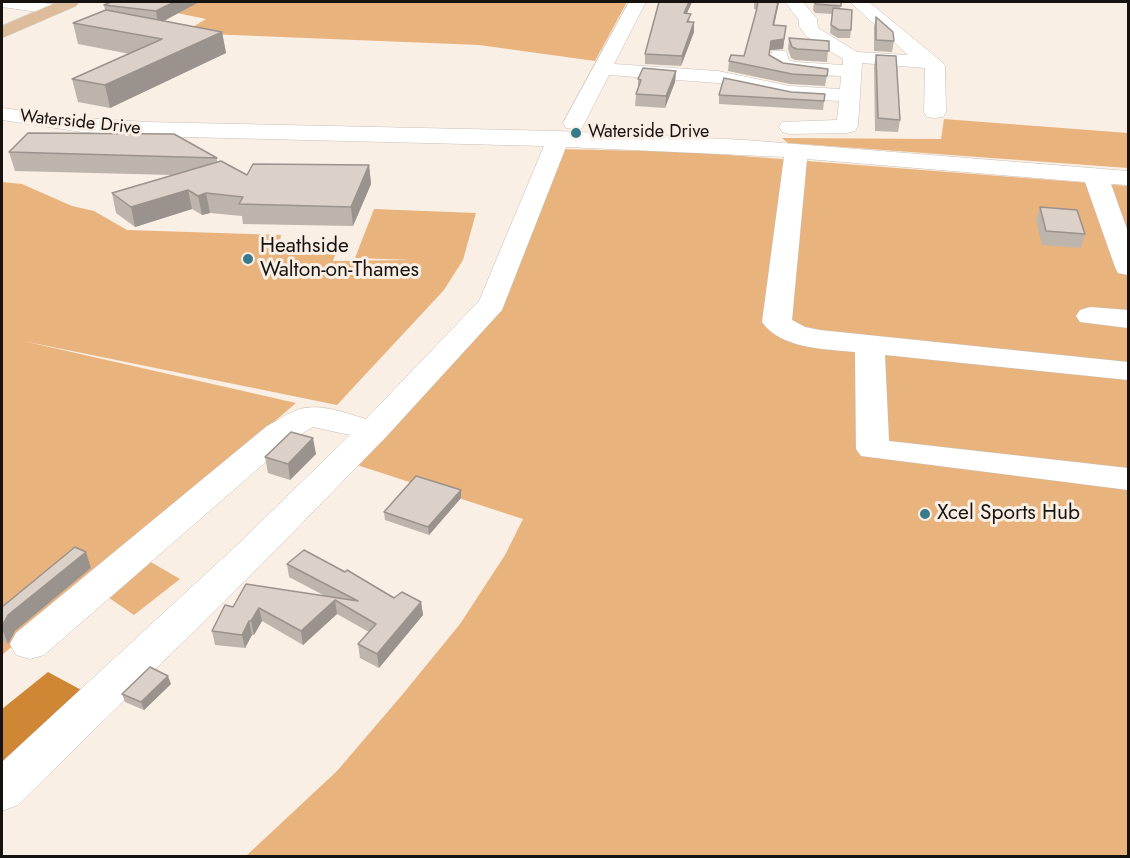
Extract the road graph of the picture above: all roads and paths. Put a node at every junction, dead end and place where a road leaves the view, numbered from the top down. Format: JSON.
{"nodes":[{"id":1,"x":2,"y":2,"type":"edge"},
{"id":2,"x":70,"y":2,"type":"edge"},
{"id":3,"x":637,"y":2,"type":"edge"},
{"id":4,"x":794,"y":2,"type":"edge"},
{"id":5,"x":860,"y":3,"type":"dead end"},
{"id":6,"x":52,"y":9,"type":"junction"},
{"id":7,"x":2,"y":33,"type":"edge"},
{"id":8,"x":779,"y":55,"type":"dead end"},
{"id":9,"x":928,"y":62,"type":"junction"},
{"id":10,"x":853,"y":64,"type":"junction"},
{"id":11,"x":603,"y":69,"type":"junction"},
{"id":12,"x":851,"y":96,"type":"junction"},
{"id":13,"x":51,"y":100,"type":"dead end"},
{"id":14,"x":935,"y":112,"type":"dead end"},
{"id":15,"x":7,"y":119,"type":"edge"},
{"id":16,"x":574,"y":123,"type":"dead end"},
{"id":17,"x":401,"y":135,"type":"junction"},
{"id":18,"x":558,"y":138,"type":"junction"},
{"id":19,"x":793,"y":139,"type":"junction"},
{"id":20,"x":394,"y":157,"type":"dead end"},
{"id":21,"x":1092,"y":175,"type":"junction"},
{"id":22,"x":1128,"y":178,"type":"edge"},
{"id":23,"x":1128,"y":267,"type":"edge"},
{"id":24,"x":1090,"y":316,"type":"dead end"},
{"id":25,"x":1128,"y":319,"type":"edge"},
{"id":26,"x":870,"y":344,"type":"junction"},
{"id":27,"x":1128,"y":371,"type":"edge"},
{"id":28,"x":373,"y":431,"type":"junction"},
{"id":29,"x":1128,"y":479,"type":"edge"},
{"id":30,"x":30,"y":644,"type":"dead end"},
{"id":31,"x":2,"y":791,"type":"edge"}],
"edges":[{"from":1,"to":6,"type":"street"},
{"from":2,"to":6,"type":"main road"},
{"from":3,"to":11,"type":"street"},
{"from":4,"to":10,"type":"street"},
{"from":5,"to":9,"type":"street"},
{"from":6,"to":7,"type":"main road"},
{"from":8,"to":10,"type":"street"},
{"from":9,"to":10,"type":"street"},
{"from":9,"to":14,"type":"street"},
{"from":10,"to":12,"type":"street"},
{"from":11,"to":12,"type":"street"},
{"from":11,"to":16,"type":"street"},
{"from":12,"to":19,"type":"street"},
{"from":13,"to":15,"type":"street"},
{"from":15,"to":17,"type":"street","name":"Waterside Drive"},
{"from":17,"to":18,"type":"street","name":"Waterside Drive"},
{"from":17,"to":20,"type":"street"},
{"from":18,"to":19,"type":"street","name":"Waterside Drive"},
{"from":18,"to":28,"type":"street"},
{"from":19,"to":21,"type":"street","name":"Waterside Drive"},
{"from":19,"to":26,"type":"street"},
{"from":21,"to":22,"type":"street","name":"Waterside Drive"},
{"from":21,"to":23,"type":"street"},
{"from":24,"to":25,"type":"street"},
{"from":26,"to":27,"type":"street"},
{"from":26,"to":29,"type":"street"},
{"from":28,"to":30,"type":"street"},
{"from":28,"to":31,"type":"street"}]}
